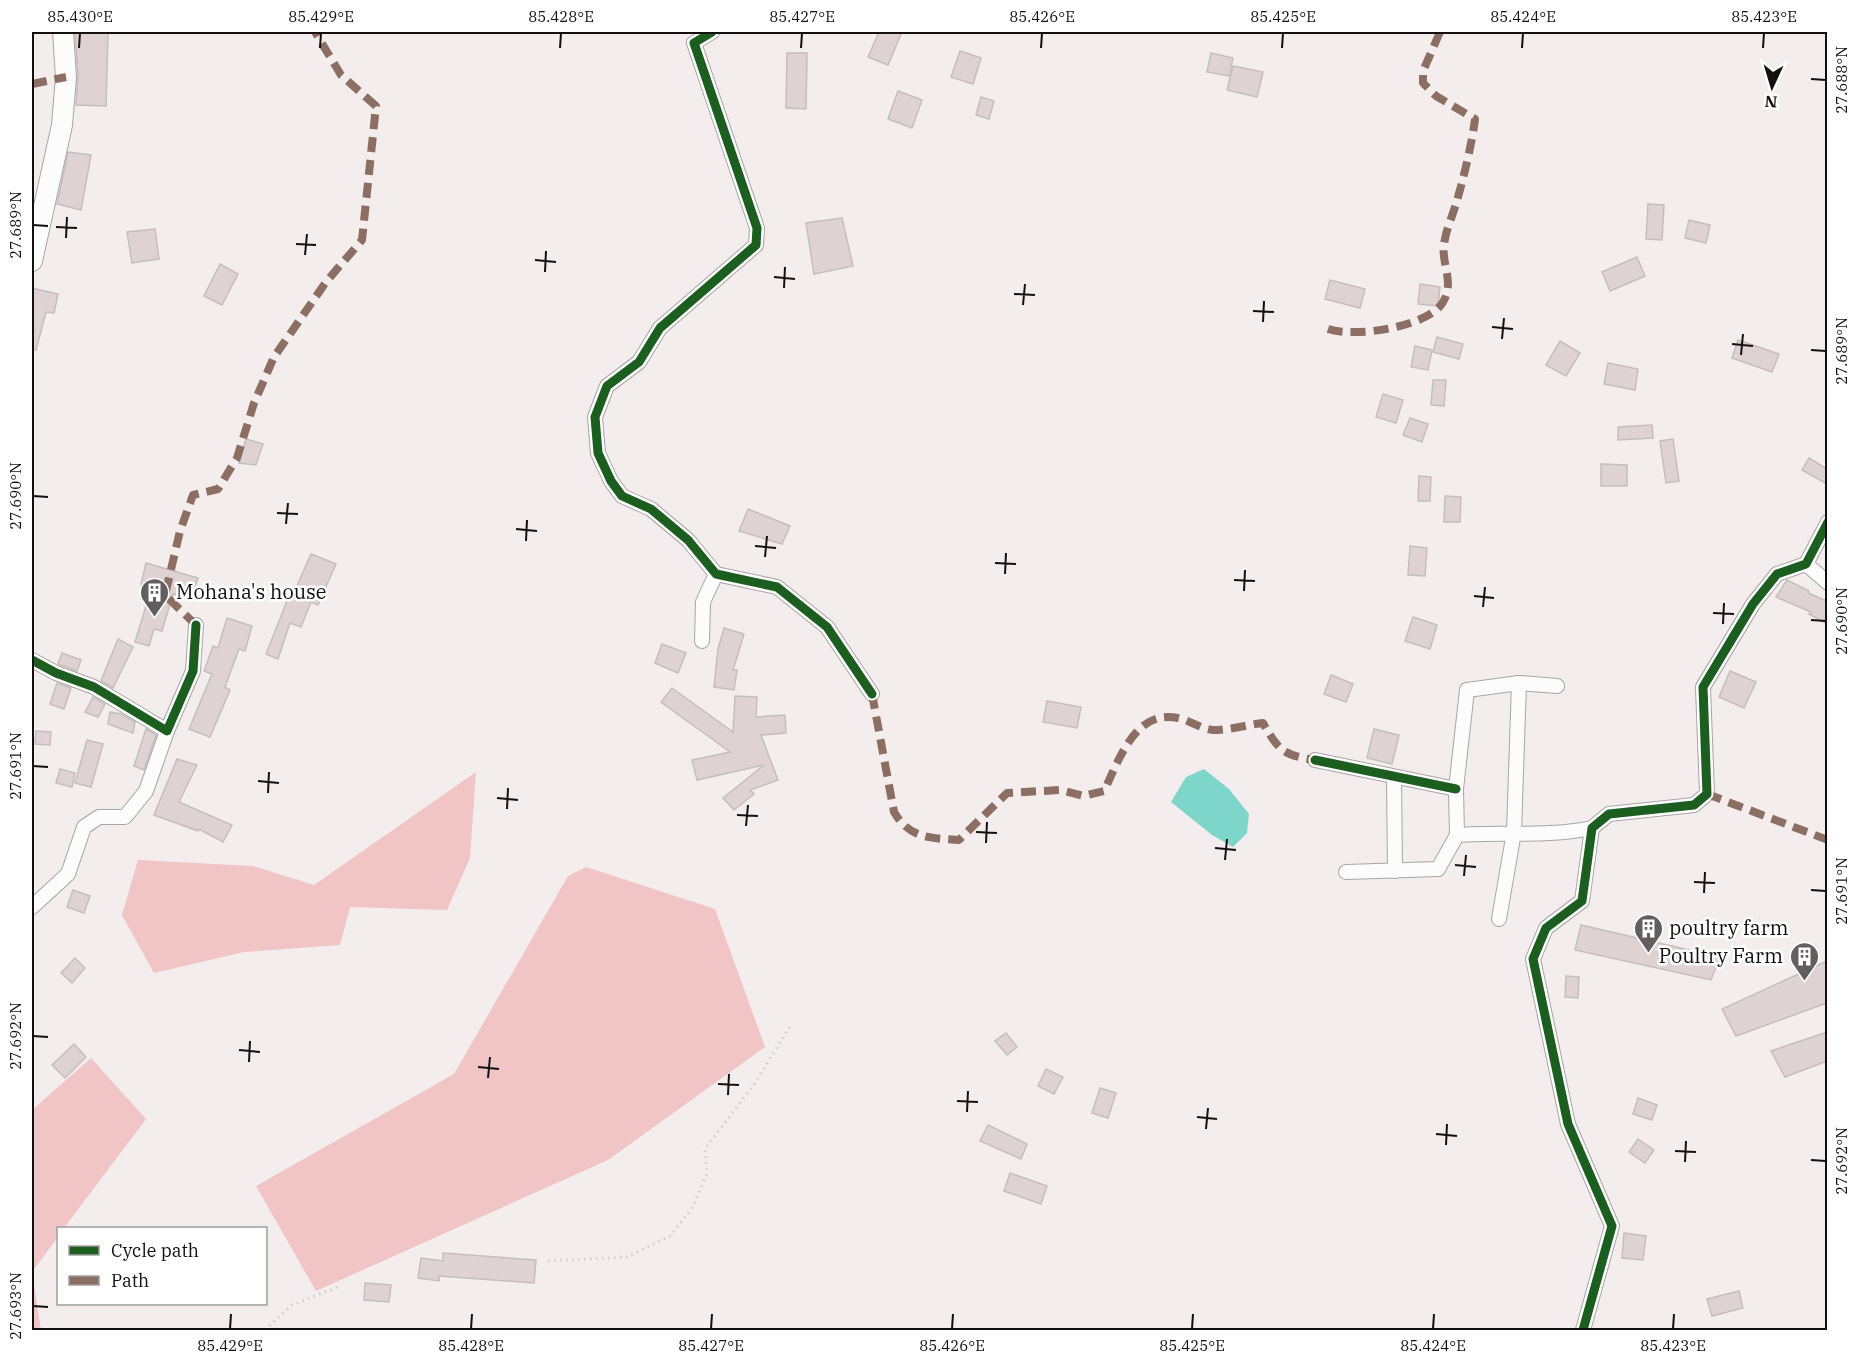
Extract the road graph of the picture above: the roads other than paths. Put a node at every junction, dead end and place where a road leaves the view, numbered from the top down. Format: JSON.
{"nodes":[{"id":1,"x":63,"y":32,"type":"edge"},
{"id":2,"x":712,"y":32,"type":"edge"},
{"id":3,"x":32,"y":261,"type":"edge"},
{"id":4,"x":1827,"y":522,"type":"edge"},
{"id":5,"x":1806,"y":564,"type":"junction"},
{"id":6,"x":716,"y":574,"type":"junction"},
{"id":7,"x":1827,"y":583,"type":"edge"},
{"id":8,"x":196,"y":625,"type":"dead end"},
{"id":9,"x":702,"y":641,"type":"dead end"},
{"id":10,"x":32,"y":660,"type":"edge"},
{"id":11,"x":1519,"y":683,"type":"junction"},
{"id":12,"x":1557,"y":686,"type":"dead end"},
{"id":13,"x":872,"y":694,"type":"dead end"},
{"id":14,"x":167,"y":730,"type":"junction"},
{"id":15,"x":1315,"y":760,"type":"dead end"},
{"id":16,"x":1394,"y":777,"type":"junction"},
{"id":17,"x":1456,"y":789,"type":"junction"},
{"id":18,"x":1592,"y":828,"type":"junction"},
{"id":19,"x":1514,"y":832,"type":"junction"},
{"id":20,"x":1457,"y":835,"type":"junction"},
{"id":21,"x":1395,"y":871,"type":"junction"},
{"id":22,"x":1346,"y":872,"type":"dead end"},
{"id":23,"x":32,"y":907,"type":"edge"},
{"id":24,"x":1500,"y":919,"type":"dead end"},
{"id":25,"x":1583,"y":1330,"type":"edge"}],
"edges":[{"from":1,"to":3,"type":"main road"},
{"from":2,"to":6,"type":"street"},
{"from":4,"to":5,"type":"street"},
{"from":5,"to":7,"type":"street"},
{"from":5,"to":18,"type":"street"},
{"from":6,"to":9,"type":"street"},
{"from":6,"to":13,"type":"street"},
{"from":8,"to":14,"type":"street"},
{"from":10,"to":14,"type":"street"},
{"from":11,"to":12,"type":"street"},
{"from":11,"to":17,"type":"street"},
{"from":11,"to":19,"type":"street"},
{"from":14,"to":23,"type":"street"},
{"from":15,"to":16,"type":"street"},
{"from":16,"to":17,"type":"street"},
{"from":16,"to":21,"type":"street"},
{"from":17,"to":20,"type":"street"},
{"from":18,"to":19,"type":"street"},
{"from":18,"to":25,"type":"street"},
{"from":19,"to":20,"type":"street"},
{"from":19,"to":24,"type":"street"},
{"from":20,"to":21,"type":"street"},
{"from":21,"to":22,"type":"street"}]}
